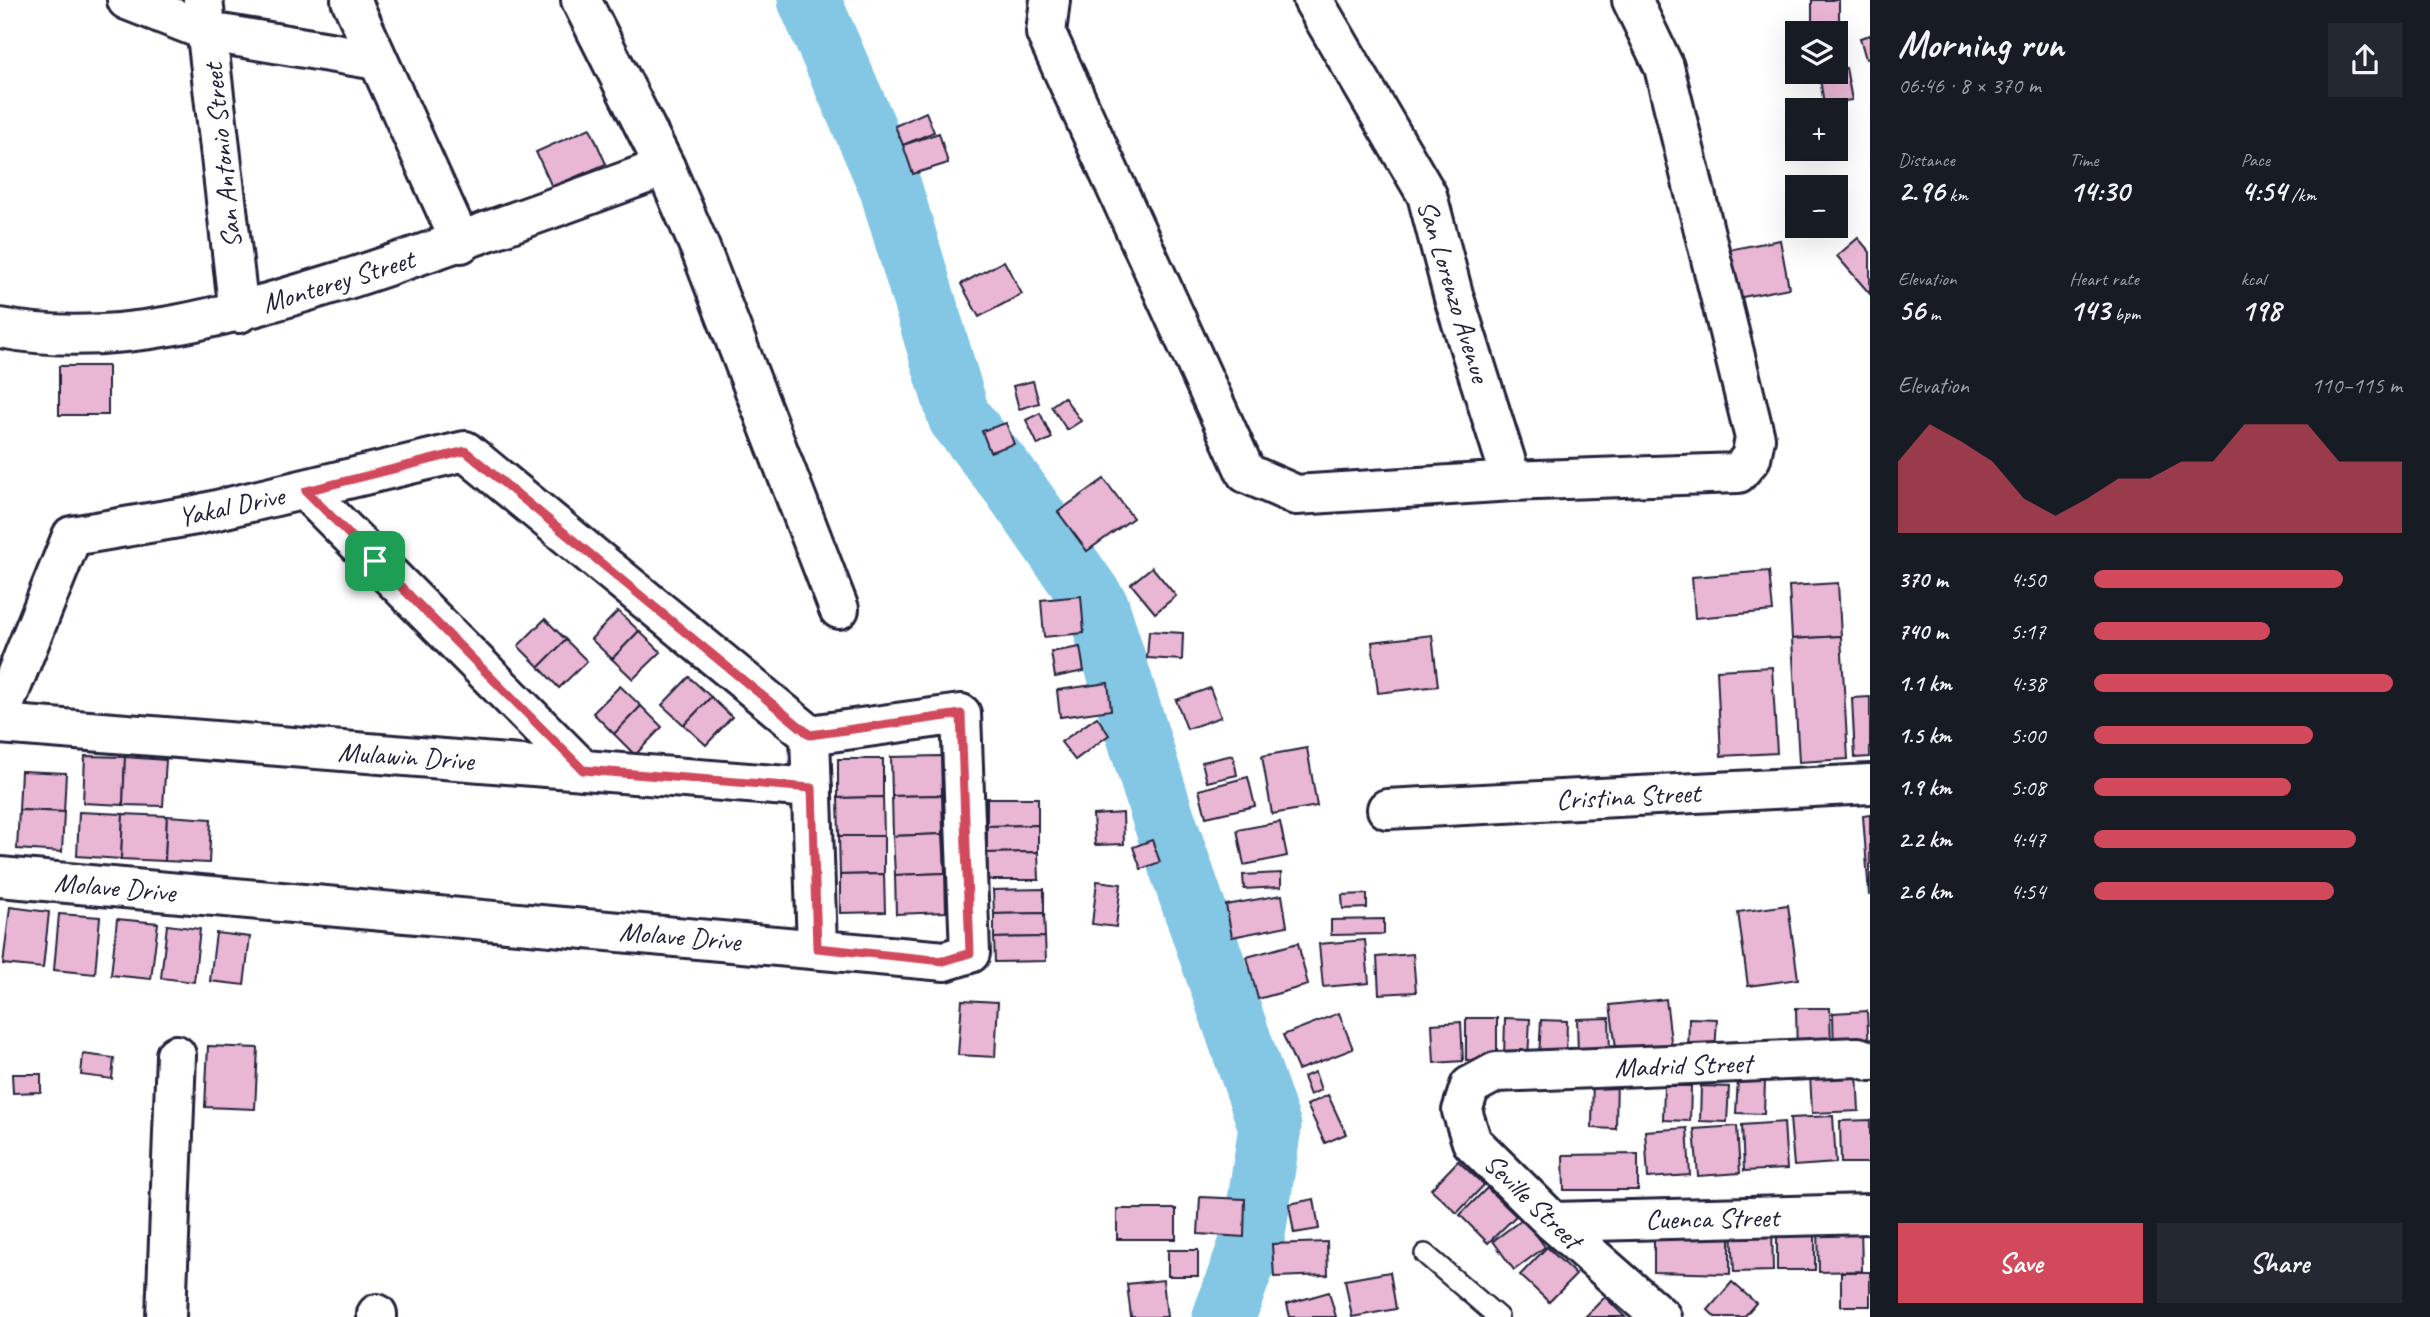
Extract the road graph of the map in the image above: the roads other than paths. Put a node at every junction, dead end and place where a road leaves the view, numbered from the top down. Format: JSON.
{"nodes":[{"id":1,"x":127,"y":0,"type":"edge"},
{"id":2,"x":351,"y":0,"type":"edge"},
{"id":3,"x":581,"y":0,"type":"edge"},
{"id":4,"x":1050,"y":0,"type":"edge"},
{"id":5,"x":1313,"y":0,"type":"edge"},
{"id":6,"x":1632,"y":0,"type":"edge"},
{"id":7,"x":206,"y":16,"type":"edge"},
{"id":8,"x":377,"y":60,"type":"junction"},
{"id":9,"x":665,"y":167,"type":"junction"},
{"id":10,"x":461,"y":243,"type":"junction"},
{"id":11,"x":239,"y":313,"type":"junction"},
{"id":12,"x":0,"y":328,"type":"edge"},
{"id":13,"x":1512,"y":481,"type":"junction"},
{"id":14,"x":306,"y":491,"type":"junction"},
{"id":15,"x":839,"y":609,"type":"dead end"},
{"id":16,"x":0,"y":715,"type":"edge"},
{"id":17,"x":0,"y":724,"type":"edge"},
{"id":18,"x":810,"y":735,"type":"junction"},
{"id":19,"x":583,"y":770,"type":"junction"},
{"id":20,"x":1870,"y":784,"type":"edge"},
{"id":21,"x":812,"y":788,"type":"junction"},
{"id":22,"x":1387,"y":809,"type":"dead end"},
{"id":23,"x":0,"y":877,"type":"edge"},
{"id":24,"x":817,"y":948,"type":"junction"},
{"id":25,"x":176,"y":1055,"type":"dead end"},
{"id":26,"x":1870,"y":1061,"type":"edge"},
{"id":27,"x":1496,"y":1073,"type":"joint"},
{"id":28,"x":1870,"y":1214,"type":"edge"},
{"id":29,"x":1553,"y":1222,"type":"junction"},
{"id":30,"x":1425,"y":1254,"type":"dead end"},
{"id":31,"x":166,"y":1317,"type":"edge"},
{"id":32,"x":1498,"y":1317,"type":"edge"},
{"id":33,"x":1661,"y":1317,"type":"edge"}],
"edges":[{"from":1,"to":7,"type":"street"},
{"from":2,"to":8,"type":"street"},
{"from":3,"to":9,"type":"street"},
{"from":4,"to":13,"type":"street"},
{"from":5,"to":13,"type":"street","name":"San Lorenzo Avenue"},
{"from":6,"to":13,"type":"street"},
{"from":7,"to":8,"type":"street"},
{"from":7,"to":11,"type":"street","name":"San Antonio Street"},
{"from":8,"to":10,"type":"street"},
{"from":9,"to":10,"type":"street","name":"Monterey Street"},
{"from":9,"to":15,"type":"street"},
{"from":10,"to":11,"type":"street","name":"Monterey Street"},
{"from":11,"to":12,"type":"street","name":"Monterey Street"},
{"from":14,"to":16,"type":"street","name":"Yakal Drive"},
{"from":14,"to":18,"type":"street","name":"Yakal Drive"},
{"from":14,"to":19,"type":"street"},
{"from":17,"to":19,"type":"street","name":"Mulawin Drive"},
{"from":18,"to":21,"type":"street"},
{"from":18,"to":24,"type":"street","name":"Molave Drive"},
{"from":19,"to":21,"type":"street","name":"Mulawin Drive"},
{"from":20,"to":22,"type":"street","name":"Cristina Street"},
{"from":21,"to":24,"type":"street"},
{"from":23,"to":24,"type":"street","name":"Molave Drive"},
{"from":25,"to":31,"type":"street"},
{"from":26,"to":27,"type":"street","name":"Madrid Street"},
{"from":27,"to":29,"type":"street","name":"Seville Street"},
{"from":28,"to":29,"type":"street","name":"Cuenca Street"},
{"from":29,"to":33,"type":"street","name":"Seville Street"},
{"from":30,"to":32,"type":"lane"}]}
